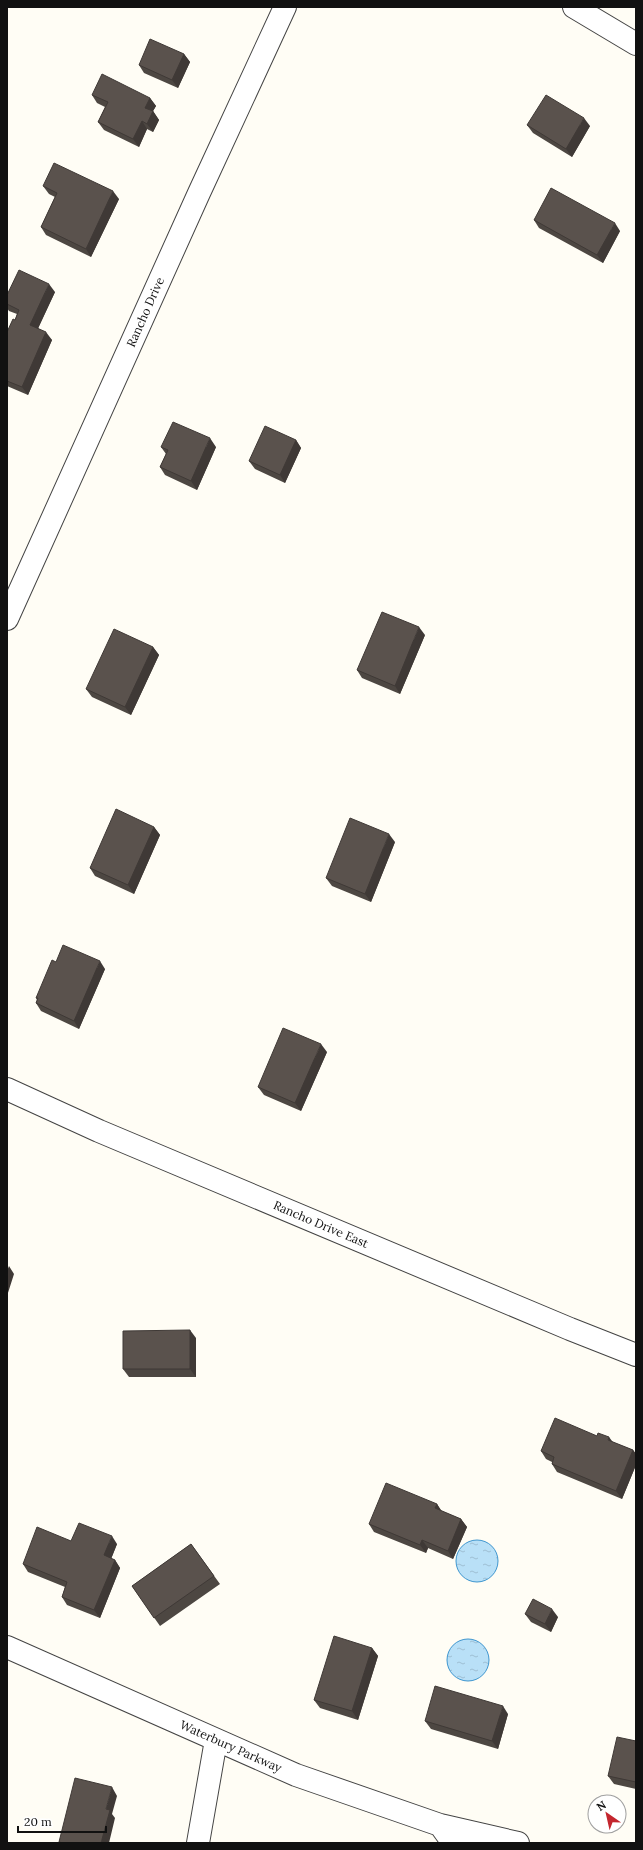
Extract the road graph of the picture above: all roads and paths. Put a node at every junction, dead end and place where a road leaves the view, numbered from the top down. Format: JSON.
{"nodes":[{"id":1,"x":285,"y":7,"type":"edge"},
{"id":2,"x":574,"y":7,"type":"edge"},
{"id":3,"x":636,"y":44,"type":"edge"},
{"id":4,"x":7,"y":618,"type":"edge"},
{"id":5,"x":7,"y":1089,"type":"edge"},
{"id":6,"x":636,"y":1355,"type":"edge"},
{"id":7,"x":7,"y":1647,"type":"edge"},
{"id":8,"x":216,"y":1740,"type":"junction"},
{"id":9,"x":440,"y":1825,"type":"junction"},
{"id":10,"x":198,"y":1843,"type":"edge"},
{"id":11,"x":453,"y":1843,"type":"edge"},
{"id":12,"x":518,"y":1843,"type":"edge"}],
"edges":[{"from":1,"to":4,"type":"street","name":"Rancho Drive"},
{"from":2,"to":3,"type":"street"},
{"from":5,"to":6,"type":"street","name":"Rancho Drive East"},
{"from":7,"to":8,"type":"street","name":"Waterbury Parkway"},
{"from":8,"to":9,"type":"street","name":"Waterbury Parkway"},
{"from":8,"to":10,"type":"street"},
{"from":9,"to":11,"type":"street"},
{"from":9,"to":12,"type":"street","name":"Waterbury Parkway"}]}
